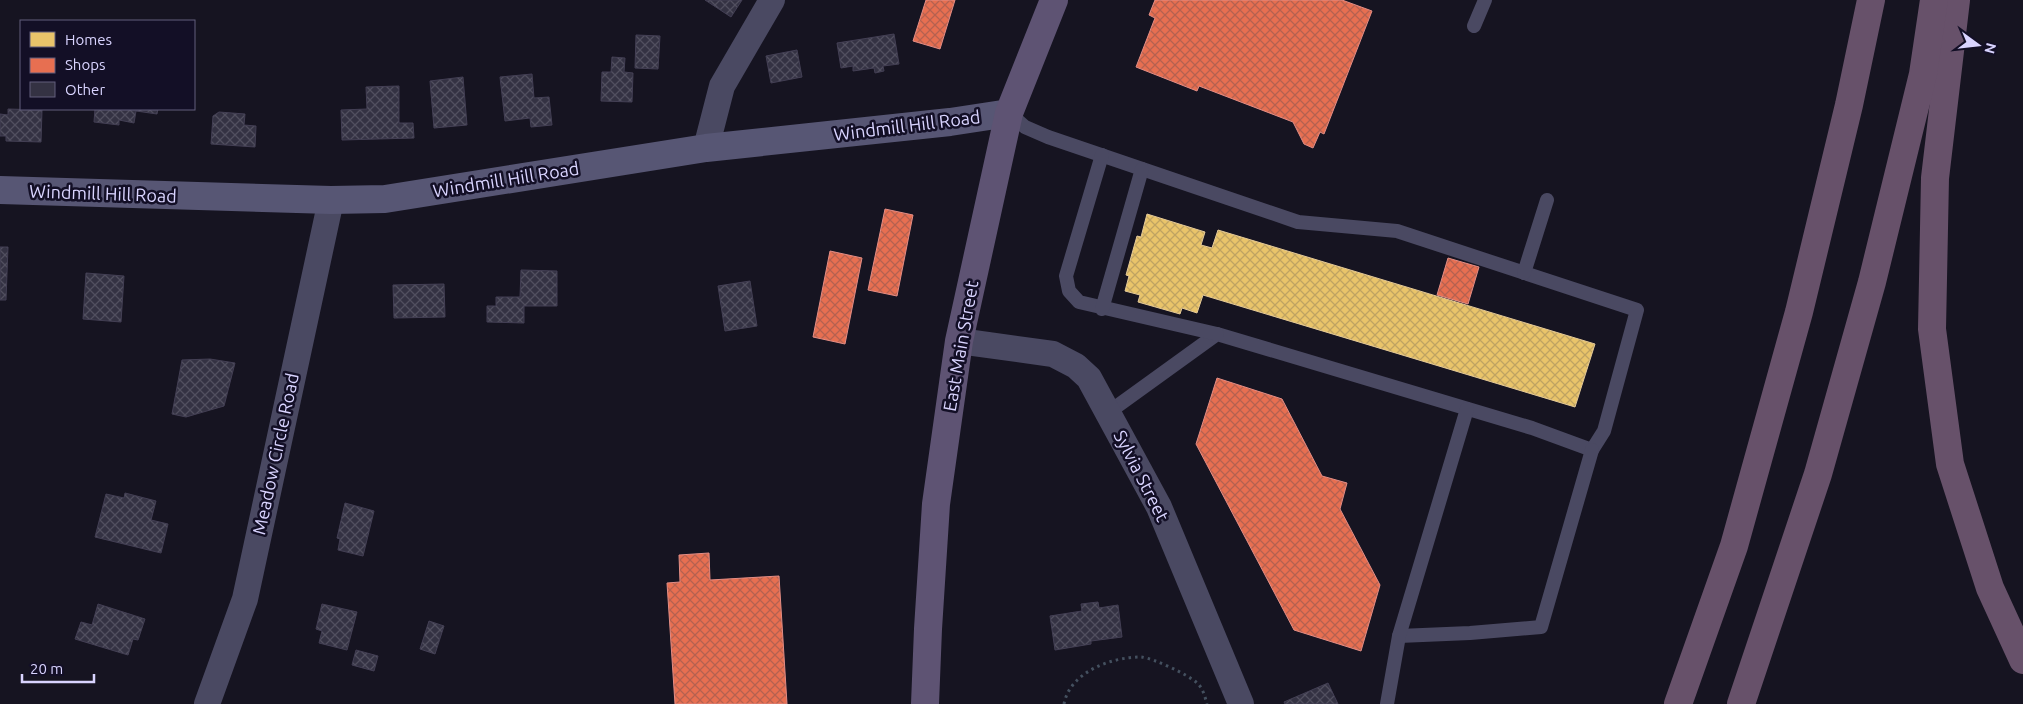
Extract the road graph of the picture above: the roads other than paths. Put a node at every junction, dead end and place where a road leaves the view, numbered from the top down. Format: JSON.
{"nodes":[{"id":1,"x":772,"y":0,"type":"edge"},
{"id":2,"x":1054,"y":0,"type":"edge"},
{"id":3,"x":1485,"y":0,"type":"edge"},
{"id":4,"x":1871,"y":0,"type":"edge"},
{"id":5,"x":1934,"y":0,"type":"edge"},
{"id":6,"x":1956,"y":0,"type":"edge"},
{"id":7,"x":1474,"y":26,"type":"dead end"},
{"id":8,"x":1009,"y":113,"type":"junction"},
{"id":9,"x":706,"y":148,"type":"junction"},
{"id":10,"x":1102,"y":155,"type":"junction"},
{"id":11,"x":1142,"y":169,"type":"junction"},
{"id":12,"x":0,"y":190,"type":"edge"},
{"id":13,"x":331,"y":200,"type":"junction"},
{"id":14,"x":1547,"y":200,"type":"dead end"},
{"id":15,"x":1524,"y":273,"type":"junction"},
{"id":16,"x":1102,"y":309,"type":"junction"},
{"id":17,"x":1218,"y":334,"type":"junction"},
{"id":18,"x":959,"y":341,"type":"junction"},
{"id":19,"x":1467,"y":409,"type":"junction"},
{"id":20,"x":1109,"y":412,"type":"junction"},
{"id":21,"x":1592,"y":450,"type":"junction"},
{"id":22,"x":1399,"y":636,"type":"junction"},
{"id":23,"x":2023,"y":660,"type":"edge"},
{"id":24,"x":207,"y":704,"type":"edge"},
{"id":25,"x":925,"y":704,"type":"edge"},
{"id":26,"x":1241,"y":704,"type":"edge"},
{"id":27,"x":1387,"y":704,"type":"edge"},
{"id":28,"x":1678,"y":704,"type":"edge"},
{"id":29,"x":1742,"y":704,"type":"edge"}],
"edges":[{"from":1,"to":9,"type":"street"},
{"from":2,"to":8,"type":"main road","name":"East Main Street"},
{"from":3,"to":7,"type":"lane"},
{"from":4,"to":28,"type":"highway"},
{"from":5,"to":29,"type":"highway"},
{"from":6,"to":23,"type":"highway"},
{"from":8,"to":9,"type":"street","name":"Windmill Hill Road"},
{"from":8,"to":10,"type":"lane"},
{"from":8,"to":18,"type":"main road","name":"East Main Street"},
{"from":9,"to":13,"type":"street","name":"Windmill Hill Road"},
{"from":10,"to":11,"type":"lane"},
{"from":10,"to":16,"type":"lane"},
{"from":11,"to":15,"type":"lane"},
{"from":11,"to":16,"type":"lane"},
{"from":12,"to":13,"type":"street","name":"Windmill Hill Road"},
{"from":13,"to":24,"type":"street","name":"Meadow Circle Road"},
{"from":14,"to":15,"type":"lane"},
{"from":15,"to":21,"type":"lane"},
{"from":16,"to":17,"type":"lane"},
{"from":17,"to":19,"type":"lane"},
{"from":17,"to":20,"type":"lane"},
{"from":18,"to":20,"type":"street","name":"Sylvia Street"},
{"from":18,"to":25,"type":"main road","name":"East Main Street"},
{"from":19,"to":21,"type":"lane"},
{"from":19,"to":22,"type":"lane"},
{"from":20,"to":26,"type":"street","name":"Sylvia Street"},
{"from":21,"to":22,"type":"lane"},
{"from":22,"to":27,"type":"lane"}]}
